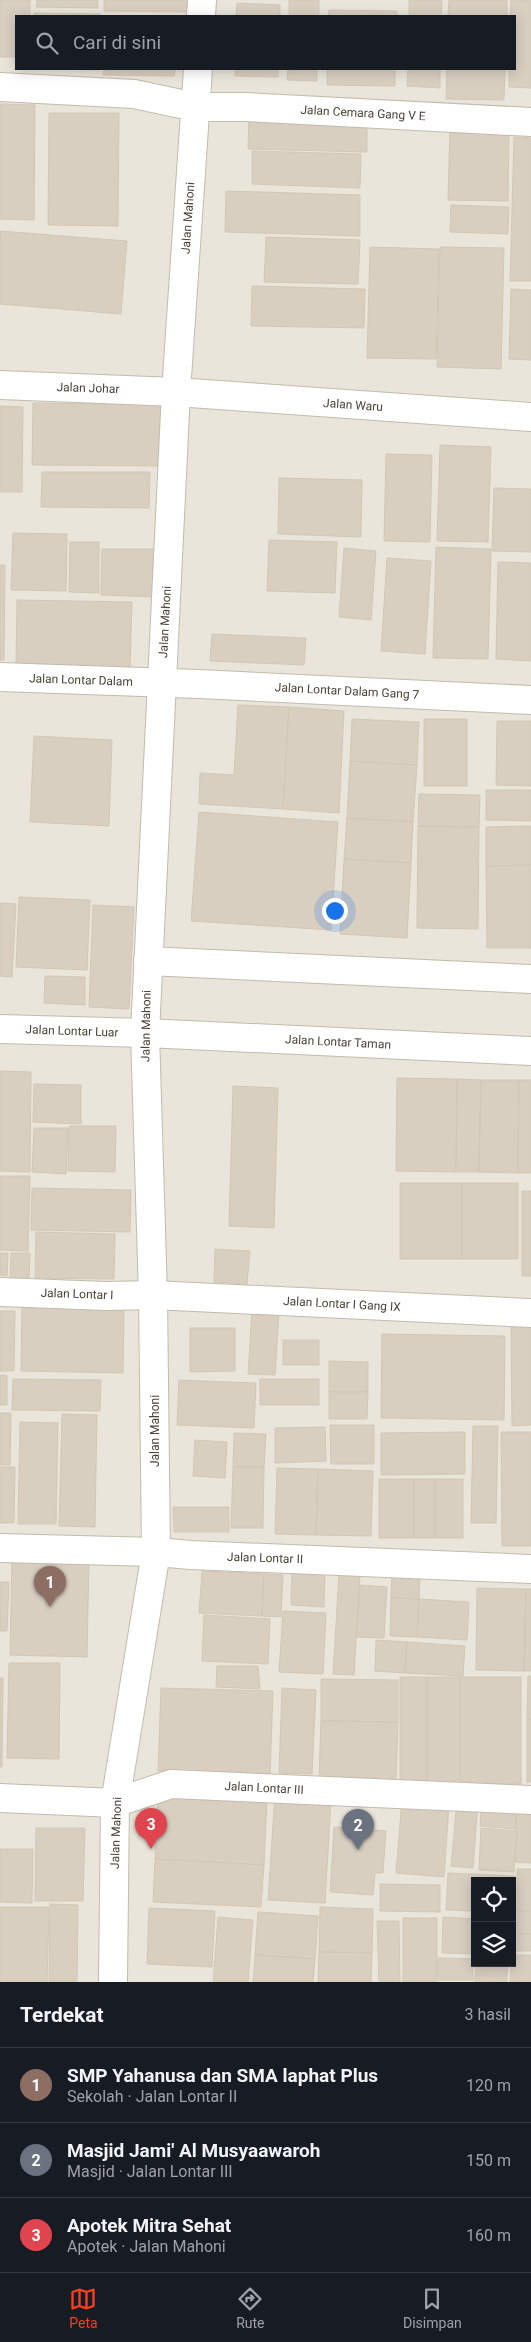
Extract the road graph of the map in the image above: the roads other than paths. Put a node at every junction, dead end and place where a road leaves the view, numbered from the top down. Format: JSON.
{"nodes":[{"id":1,"x":202,"y":0,"type":"edge"},
{"id":2,"x":201,"y":15,"type":"edge"},
{"id":3,"x":198,"y":70,"type":"edge"},
{"id":4,"x":0,"y":87,"type":"edge"},
{"id":5,"x":195,"y":107,"type":"junction"},
{"id":6,"x":531,"y":122,"type":"edge"},
{"id":7,"x":0,"y":385,"type":"edge"},
{"id":8,"x":176,"y":392,"type":"junction"},
{"id":9,"x":531,"y":417,"type":"edge"},
{"id":10,"x":0,"y":677,"type":"edge"},
{"id":11,"x":162,"y":683,"type":"junction"},
{"id":12,"x":531,"y":700,"type":"edge"},
{"id":13,"x":148,"y":961,"type":"junction"},
{"id":14,"x":531,"y":979,"type":"edge"},
{"id":15,"x":0,"y":1029,"type":"edge"},
{"id":16,"x":145,"y":1033,"type":"junction"},
{"id":17,"x":531,"y":1051,"type":"edge"},
{"id":18,"x":0,"y":1292,"type":"edge"},
{"id":19,"x":154,"y":1295,"type":"junction"},
{"id":20,"x":531,"y":1313,"type":"edge"},
{"id":21,"x":0,"y":1548,"type":"edge"},
{"id":22,"x":156,"y":1552,"type":"junction"},
{"id":23,"x":531,"y":1569,"type":"edge"},
{"id":24,"x":0,"y":1798,"type":"edge"},
{"id":25,"x":531,"y":1800,"type":"edge"},
{"id":26,"x":115,"y":1803,"type":"junction"},
{"id":27,"x":113,"y":1982,"type":"edge"}],
"edges":[{"from":1,"to":2,"type":"street"},
{"from":3,"to":5,"type":"street","name":"Jalan Mahoni"},
{"from":4,"to":5,"type":"street","name":"Jalan Cemara Gang V E"},
{"from":5,"to":6,"type":"street","name":"Jalan Cemara Gang V E"},
{"from":5,"to":8,"type":"street","name":"Jalan Mahoni"},
{"from":7,"to":8,"type":"street","name":"Jalan Johar"},
{"from":8,"to":9,"type":"street","name":"Jalan Waru"},
{"from":8,"to":11,"type":"street","name":"Jalan Mahoni"},
{"from":10,"to":11,"type":"street","name":"Jalan Lontar Dalam"},
{"from":11,"to":12,"type":"street","name":"Jalan Lontar Dalam Gang 7"},
{"from":11,"to":13,"type":"street","name":"Jalan Mahoni"},
{"from":13,"to":14,"type":"street"},
{"from":13,"to":16,"type":"street","name":"Jalan Mahoni"},
{"from":15,"to":16,"type":"street","name":"Jalan Lontar Luar"},
{"from":16,"to":17,"type":"street","name":"Jalan Lontar Taman"},
{"from":16,"to":19,"type":"street","name":"Jalan Mahoni"},
{"from":18,"to":19,"type":"street","name":"Jalan Lontar I"},
{"from":19,"to":20,"type":"street","name":"Jalan Lontar I Gang IX"},
{"from":19,"to":22,"type":"street","name":"Jalan Mahoni"},
{"from":21,"to":22,"type":"street","name":"Jalan Lontar II"},
{"from":22,"to":23,"type":"street","name":"Jalan Lontar II"},
{"from":22,"to":26,"type":"street","name":"Jalan Mahoni"},
{"from":24,"to":26,"type":"street","name":"Jalan Lontar III"},
{"from":25,"to":26,"type":"street","name":"Jalan Lontar III"},
{"from":26,"to":27,"type":"street","name":"Jalan Mahoni"}]}
